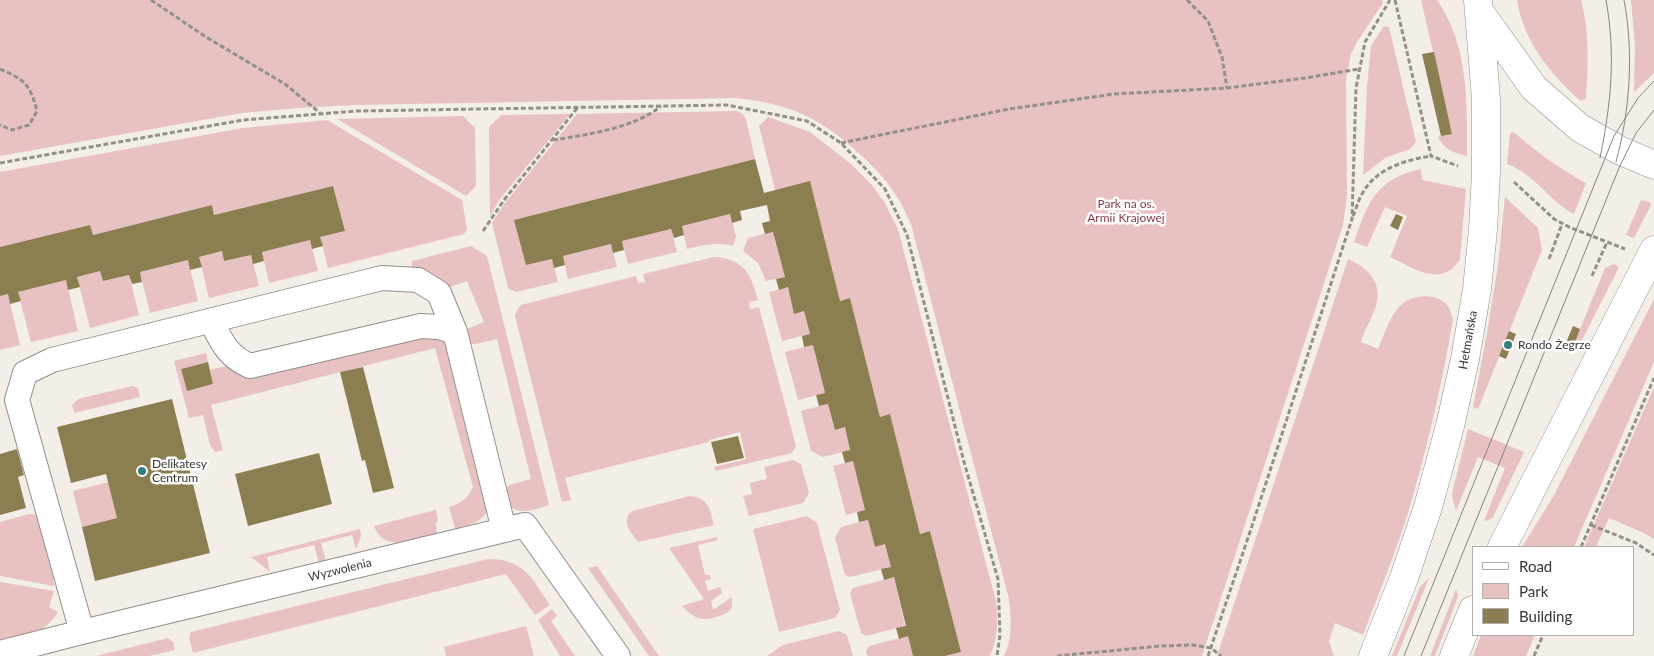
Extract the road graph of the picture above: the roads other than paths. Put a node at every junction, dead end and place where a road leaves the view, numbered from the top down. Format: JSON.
{"nodes":[{"id":1,"x":1475,"y":3,"type":"edge"},
{"id":2,"x":1654,"y":165,"type":"edge"},
{"id":3,"x":1654,"y":250,"type":"edge"},
{"id":4,"x":211,"y":320,"type":"junction"},
{"id":5,"x":455,"y":332,"type":"junction"},
{"id":6,"x":8,"y":404,"type":"edge"},
{"id":7,"x":504,"y":530,"type":"junction"},
{"id":8,"x":1503,"y":546,"type":"edge"},
{"id":9,"x":1472,"y":612,"type":"edge"},
{"id":10,"x":82,"y":632,"type":"junction"},
{"id":11,"x":0,"y":653,"type":"edge"},
{"id":12,"x":618,"y":656,"type":"edge"},
{"id":13,"x":1373,"y":656,"type":"edge"},
{"id":14,"x":1454,"y":656,"type":"edge"}],
"edges":[{"from":1,"to":2,"type":"street"},
{"from":1,"to":13,"type":"street","name":"Hetmańska"},
{"from":3,"to":8,"type":"street"},
{"from":4,"to":5,"type":"street"},
{"from":4,"to":5,"type":"street"},
{"from":4,"to":6,"type":"street"},
{"from":5,"to":7,"type":"street"},
{"from":6,"to":10,"type":"street"},
{"from":7,"to":10,"type":"street","name":"Wyzwolenia"},
{"from":7,"to":12,"type":"street","name":"Wyzwolenia"},
{"from":9,"to":14,"type":"street"},
{"from":10,"to":11,"type":"street","name":"Wyzwolenia"}]}
